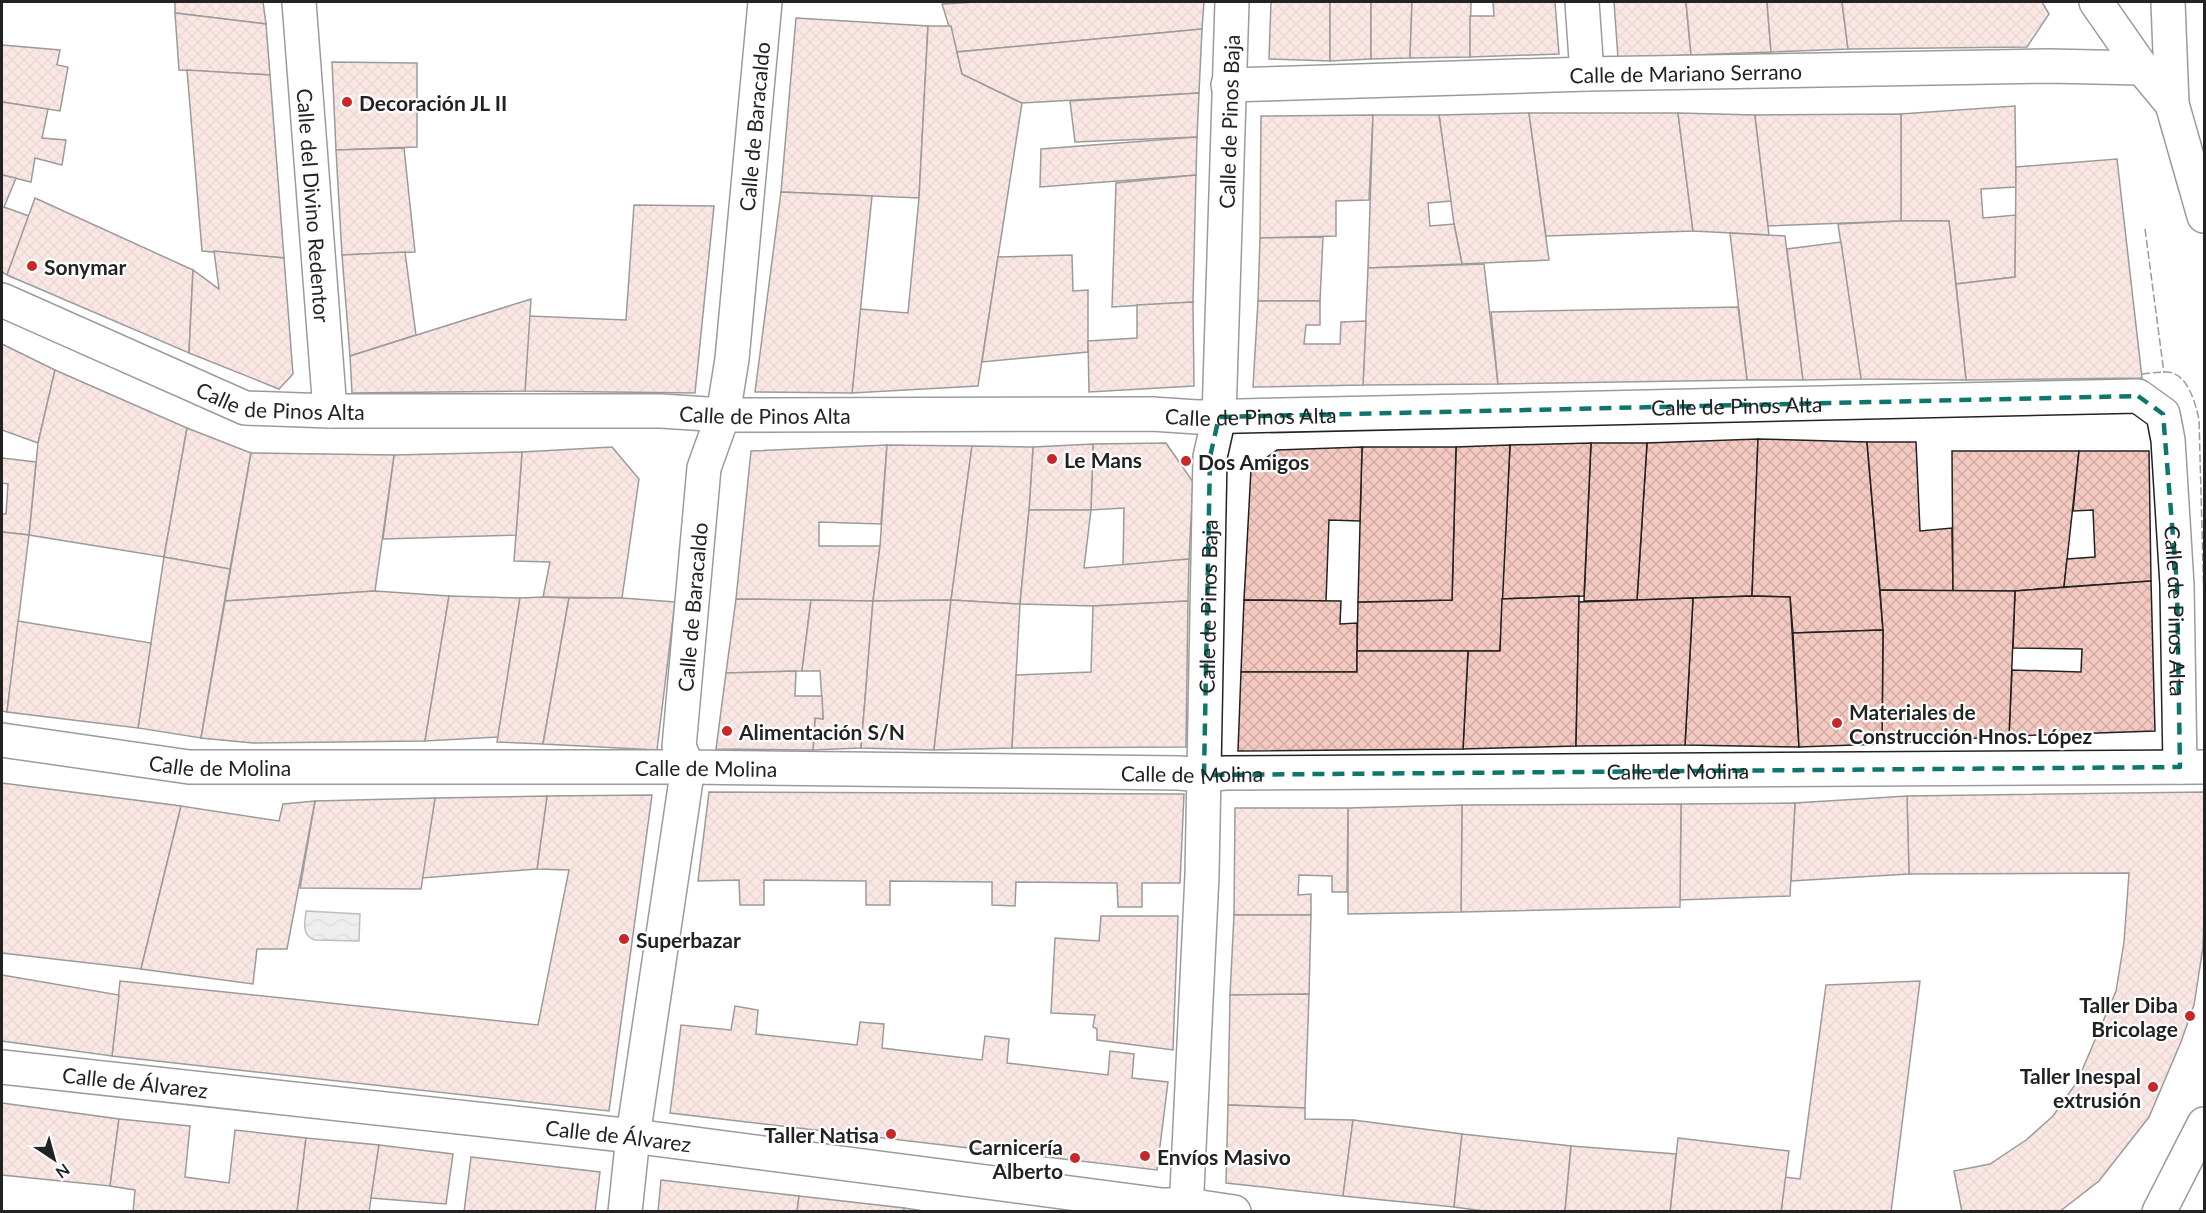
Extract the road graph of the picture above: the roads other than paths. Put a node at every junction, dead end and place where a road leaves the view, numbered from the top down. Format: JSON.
{"nodes":[{"id":1,"x":299,"y":2,"type":"edge"},
{"id":2,"x":765,"y":2,"type":"edge"},
{"id":3,"x":1232,"y":2,"type":"edge"},
{"id":4,"x":1582,"y":2,"type":"edge"},
{"id":5,"x":2096,"y":2,"type":"edge"},
{"id":6,"x":2168,"y":2,"type":"edge"},
{"id":7,"x":2142,"y":68,"type":"junction"},
{"id":8,"x":1587,"y":74,"type":"junction"},
{"id":9,"x":1228,"y":84,"type":"junction"},
{"id":10,"x":2172,"y":104,"type":"junction"},
{"id":11,"x":2205,"y":216,"type":"edge"},
{"id":12,"x":2,"y":300,"type":"edge"},
{"id":13,"x":330,"y":411,"type":"junction"},
{"id":14,"x":723,"y":415,"type":"junction"},
{"id":15,"x":1219,"y":417,"type":"junction"},
{"id":16,"x":2,"y":740,"type":"edge"},
{"id":17,"x":688,"y":767,"type":"junction"},
{"id":18,"x":2192,"y":767,"type":"edge"},
{"id":19,"x":1204,"y":775,"type":"junction"},
{"id":20,"x":2,"y":1067,"type":"edge"},
{"id":21,"x":2205,"y":1124,"type":"edge"},
{"id":22,"x":633,"y":1136,"type":"junction"},
{"id":23,"x":1187,"y":1208,"type":"edge"},
{"id":24,"x":625,"y":1212,"type":"edge"},
{"id":25,"x":1234,"y":1212,"type":"edge"},
{"id":26,"x":2159,"y":1212,"type":"edge"}],
"edges":[{"from":1,"to":13,"type":"street","name":"Calle del Divino Redentor"},
{"from":2,"to":14,"type":"street","name":"Calle de Baracaldo"},
{"from":3,"to":9,"type":"street","name":"Calle de Pinos Baja"},
{"from":4,"to":8,"type":"street"},
{"from":5,"to":7,"type":"street"},
{"from":6,"to":10,"type":"street"},
{"from":7,"to":8,"type":"street","name":"Calle de Mariano Serrano"},
{"from":7,"to":10,"type":"street"},
{"from":8,"to":9,"type":"street","name":"Calle de Mariano Serrano"},
{"from":9,"to":15,"type":"street","name":"Calle de Pinos Baja"},
{"from":10,"to":11,"type":"street"},
{"from":12,"to":13,"type":"street","name":"Calle de Pinos Alta"},
{"from":13,"to":14,"type":"street","name":"Calle de Pinos Alta"},
{"from":14,"to":15,"type":"street","name":"Calle de Pinos Alta"},
{"from":14,"to":17,"type":"street","name":"Calle de Baracaldo"},
{"from":15,"to":18,"type":"street","name":"Calle de Pinos Alta"},
{"from":15,"to":19,"type":"street","name":"Calle de Pinos Baja"},
{"from":16,"to":17,"type":"street","name":"Calle de Molina"},
{"from":17,"to":19,"type":"street","name":"Calle de Molina"},
{"from":17,"to":22,"type":"street","name":"Calle de Baracaldo"},
{"from":18,"to":19,"type":"street","name":"Calle de Molina"},
{"from":19,"to":23,"type":"street","name":"Calle de Pinos Baja"},
{"from":20,"to":22,"type":"street","name":"Calle de Álvarez"},
{"from":21,"to":26,"type":"street"},
{"from":22,"to":23,"type":"street","name":"Calle de Álvarez"},
{"from":22,"to":24,"type":"street","name":"Calle de Baracaldo"},
{"from":23,"to":25,"type":"street","name":"Calle de Álvarez"}]}
